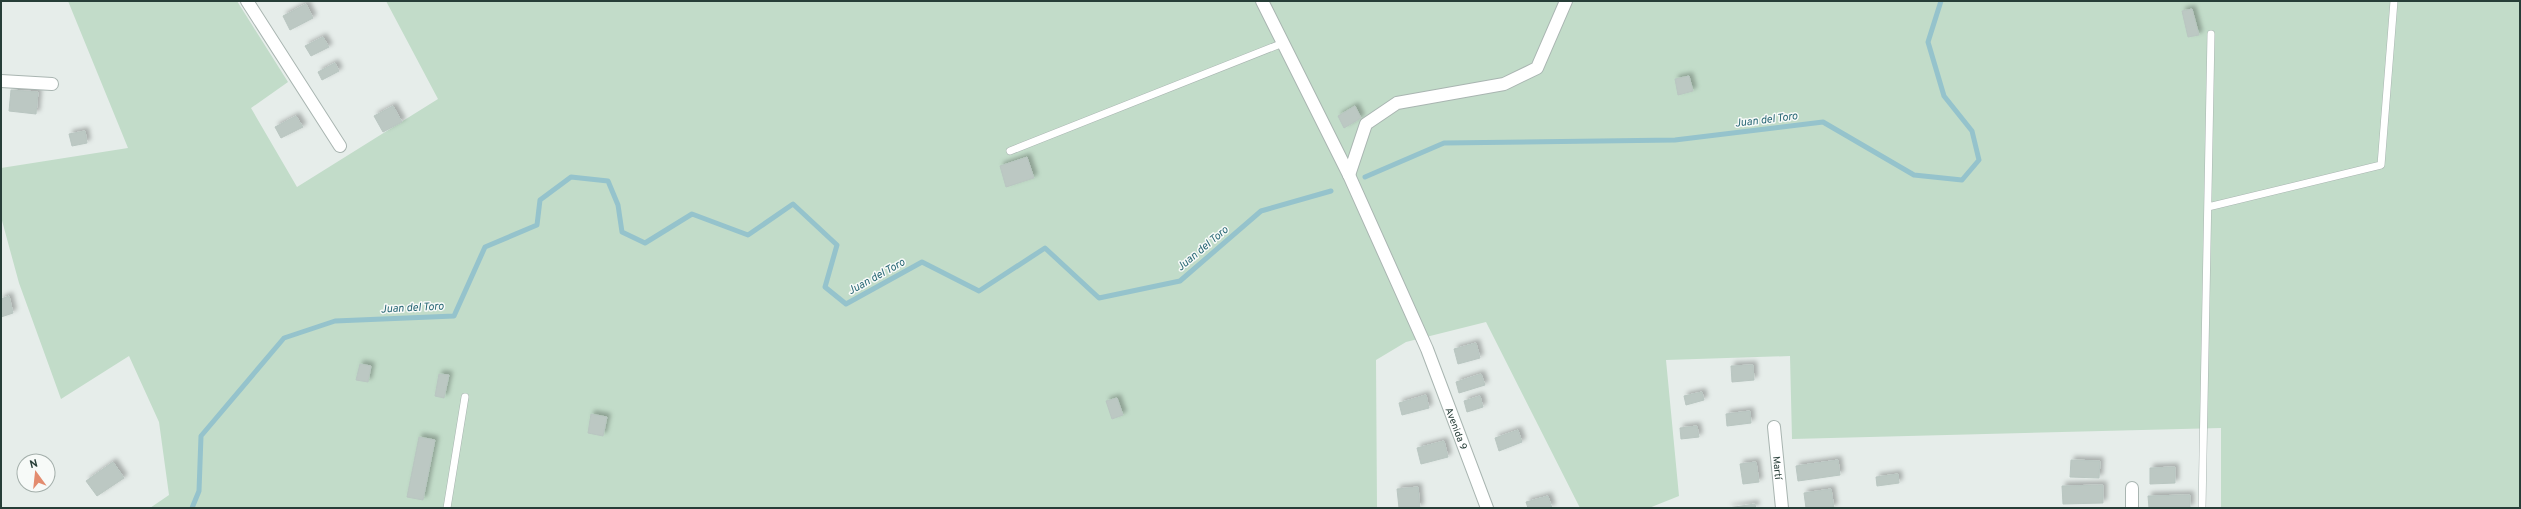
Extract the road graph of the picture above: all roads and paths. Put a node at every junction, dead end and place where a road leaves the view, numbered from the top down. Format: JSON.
{"nodes":[{"id":1,"x":247,"y":1,"type":"edge"},
{"id":2,"x":1262,"y":1,"type":"edge"},
{"id":3,"x":1566,"y":1,"type":"edge"},
{"id":4,"x":2394,"y":1,"type":"edge"},
{"id":5,"x":2211,"y":34,"type":"dead end"},
{"id":6,"x":1284,"y":43,"type":"junction"},
{"id":7,"x":1,"y":80,"type":"edge"},
{"id":8,"x":52,"y":84,"type":"dead end"},
{"id":9,"x":340,"y":146,"type":"dead end"},
{"id":10,"x":1010,"y":151,"type":"dead end"},
{"id":11,"x":1349,"y":175,"type":"junction"},
{"id":12,"x":2208,"y":207,"type":"junction"},
{"id":13,"x":465,"y":398,"type":"dead end"},
{"id":14,"x":1774,"y":427,"type":"dead end"},
{"id":15,"x":2132,"y":488,"type":"dead end"},
{"id":16,"x":447,"y":508,"type":"edge"},
{"id":17,"x":1487,"y":508,"type":"edge"},
{"id":18,"x":1782,"y":508,"type":"edge"},
{"id":19,"x":2132,"y":508,"type":"edge"},
{"id":20,"x":2202,"y":508,"type":"edge"}],
"edges":[{"from":1,"to":9,"type":"street"},
{"from":2,"to":6,"type":"street","name":"Avenida 9"},
{"from":3,"to":11,"type":"street"},
{"from":4,"to":12,"type":"lane"},
{"from":5,"to":12,"type":"lane"},
{"from":6,"to":10,"type":"lane"},
{"from":6,"to":11,"type":"street","name":"Avenida 9"},
{"from":7,"to":8,"type":"street"},
{"from":11,"to":17,"type":"street","name":"Avenida 9"},
{"from":12,"to":20,"type":"lane"},
{"from":13,"to":16,"type":"lane"},
{"from":14,"to":18,"type":"street","name":"Martí"},
{"from":15,"to":19,"type":"street"}]}
